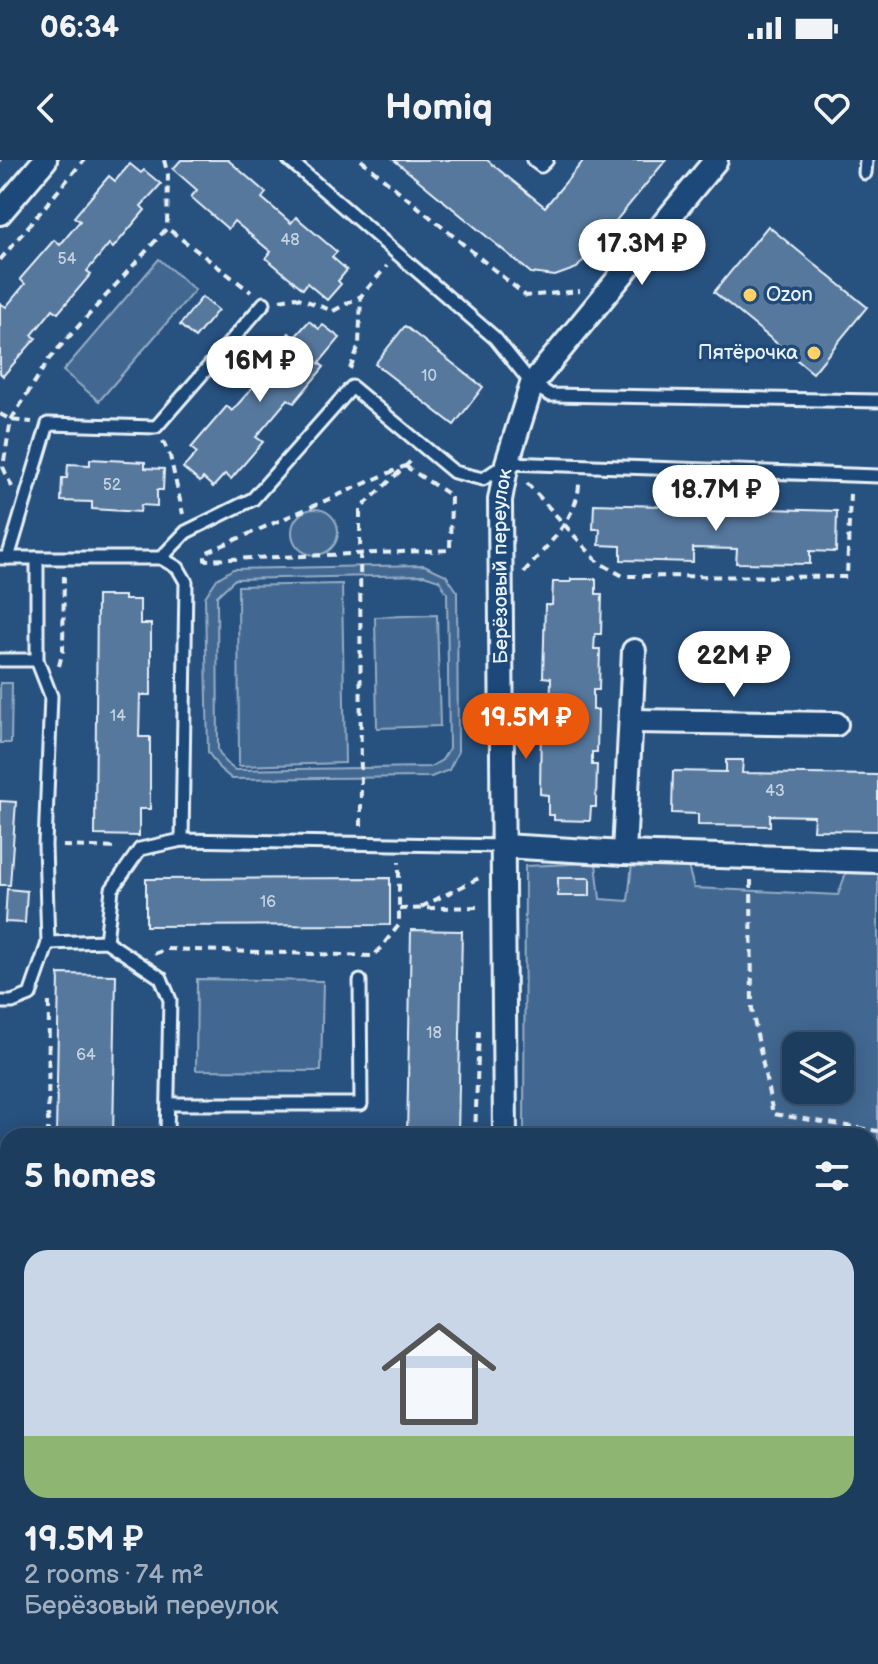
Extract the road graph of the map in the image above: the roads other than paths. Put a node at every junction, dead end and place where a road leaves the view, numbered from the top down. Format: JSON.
{"nodes":[{"id":1,"x":289,"y":160,"type":"edge"},
{"id":2,"x":533,"y":160,"type":"edge"},
{"id":3,"x":547,"y":160,"type":"edge"},
{"id":4,"x":716,"y":160,"type":"edge"},
{"id":5,"x":866,"y":160,"type":"edge"},
{"id":6,"x":37,"y":162,"type":"edge"},
{"id":7,"x":302,"y":164,"type":"edge"},
{"id":8,"x":865,"y":173,"type":"dead end"},
{"id":9,"x":0,"y":213,"type":"edge"},
{"id":10,"x":264,"y":303,"type":"road end"},
{"id":11,"x":532,"y":384,"type":"junction"},
{"id":12,"x":878,"y":401,"type":"edge"},
{"id":13,"x":507,"y":463,"type":"junction"},
{"id":14,"x":878,"y":476,"type":"edge"},
{"id":15,"x":4,"y":558,"type":"edge"},
{"id":16,"x":37,"y":558,"type":"junction"},
{"id":17,"x":161,"y":558,"type":"junction"},
{"id":18,"x":634,"y":651,"type":"dead end"},
{"id":19,"x":0,"y":660,"type":"edge"},
{"id":20,"x":37,"y":660,"type":"junction"},
{"id":21,"x":631,"y":721,"type":"junction"},
{"id":22,"x":836,"y":724,"type":"dead end"},
{"id":23,"x":182,"y":840,"type":"junction"},
{"id":24,"x":503,"y":846,"type":"junction"},
{"id":25,"x":624,"y":853,"type":"junction"},
{"id":26,"x":878,"y":861,"type":"edge"},
{"id":27,"x":106,"y":941,"type":"junction"},
{"id":28,"x":48,"y":943,"type":"junction"},
{"id":29,"x":360,"y":981,"type":"dead end"},
{"id":30,"x":0,"y":1002,"type":"edge"},
{"id":31,"x":169,"y":1104,"type":"junction"},
{"id":32,"x":168,"y":1128,"type":"edge"},
{"id":33,"x":505,"y":1128,"type":"edge"}],
"edges":[{"from":1,"to":7,"type":"lane"},
{"from":2,"to":3,"type":"lane"},
{"from":4,"to":11,"type":"street","name":"Берёзовый переулок"},
{"from":5,"to":8,"type":"lane"},
{"from":6,"to":9,"type":"street"},
{"from":7,"to":11,"type":"lane"},
{"from":10,"to":15,"type":"lane"},
{"from":11,"to":12,"type":"lane"},
{"from":11,"to":13,"type":"street","name":"Берёзовый переулок"},
{"from":13,"to":14,"type":"lane"},
{"from":13,"to":17,"type":"lane"},
{"from":13,"to":24,"type":"street","name":"Берёзовый переулок"},
{"from":15,"to":16,"type":"lane"},
{"from":16,"to":17,"type":"lane"},
{"from":16,"to":20,"type":"lane"},
{"from":17,"to":23,"type":"lane"},
{"from":18,"to":21,"type":"street"},
{"from":19,"to":20,"type":"lane"},
{"from":20,"to":28,"type":"lane"},
{"from":21,"to":22,"type":"street"},
{"from":21,"to":25,"type":"street"},
{"from":23,"to":24,"type":"lane"},
{"from":23,"to":27,"type":"lane"},
{"from":24,"to":25,"type":"street"},
{"from":24,"to":33,"type":"street","name":"Берёзовый переулок"},
{"from":25,"to":26,"type":"street"},
{"from":27,"to":28,"type":"lane"},
{"from":27,"to":31,"type":"lane"},
{"from":28,"to":30,"type":"lane"},
{"from":29,"to":31,"type":"lane"},
{"from":31,"to":32,"type":"lane"}]}
